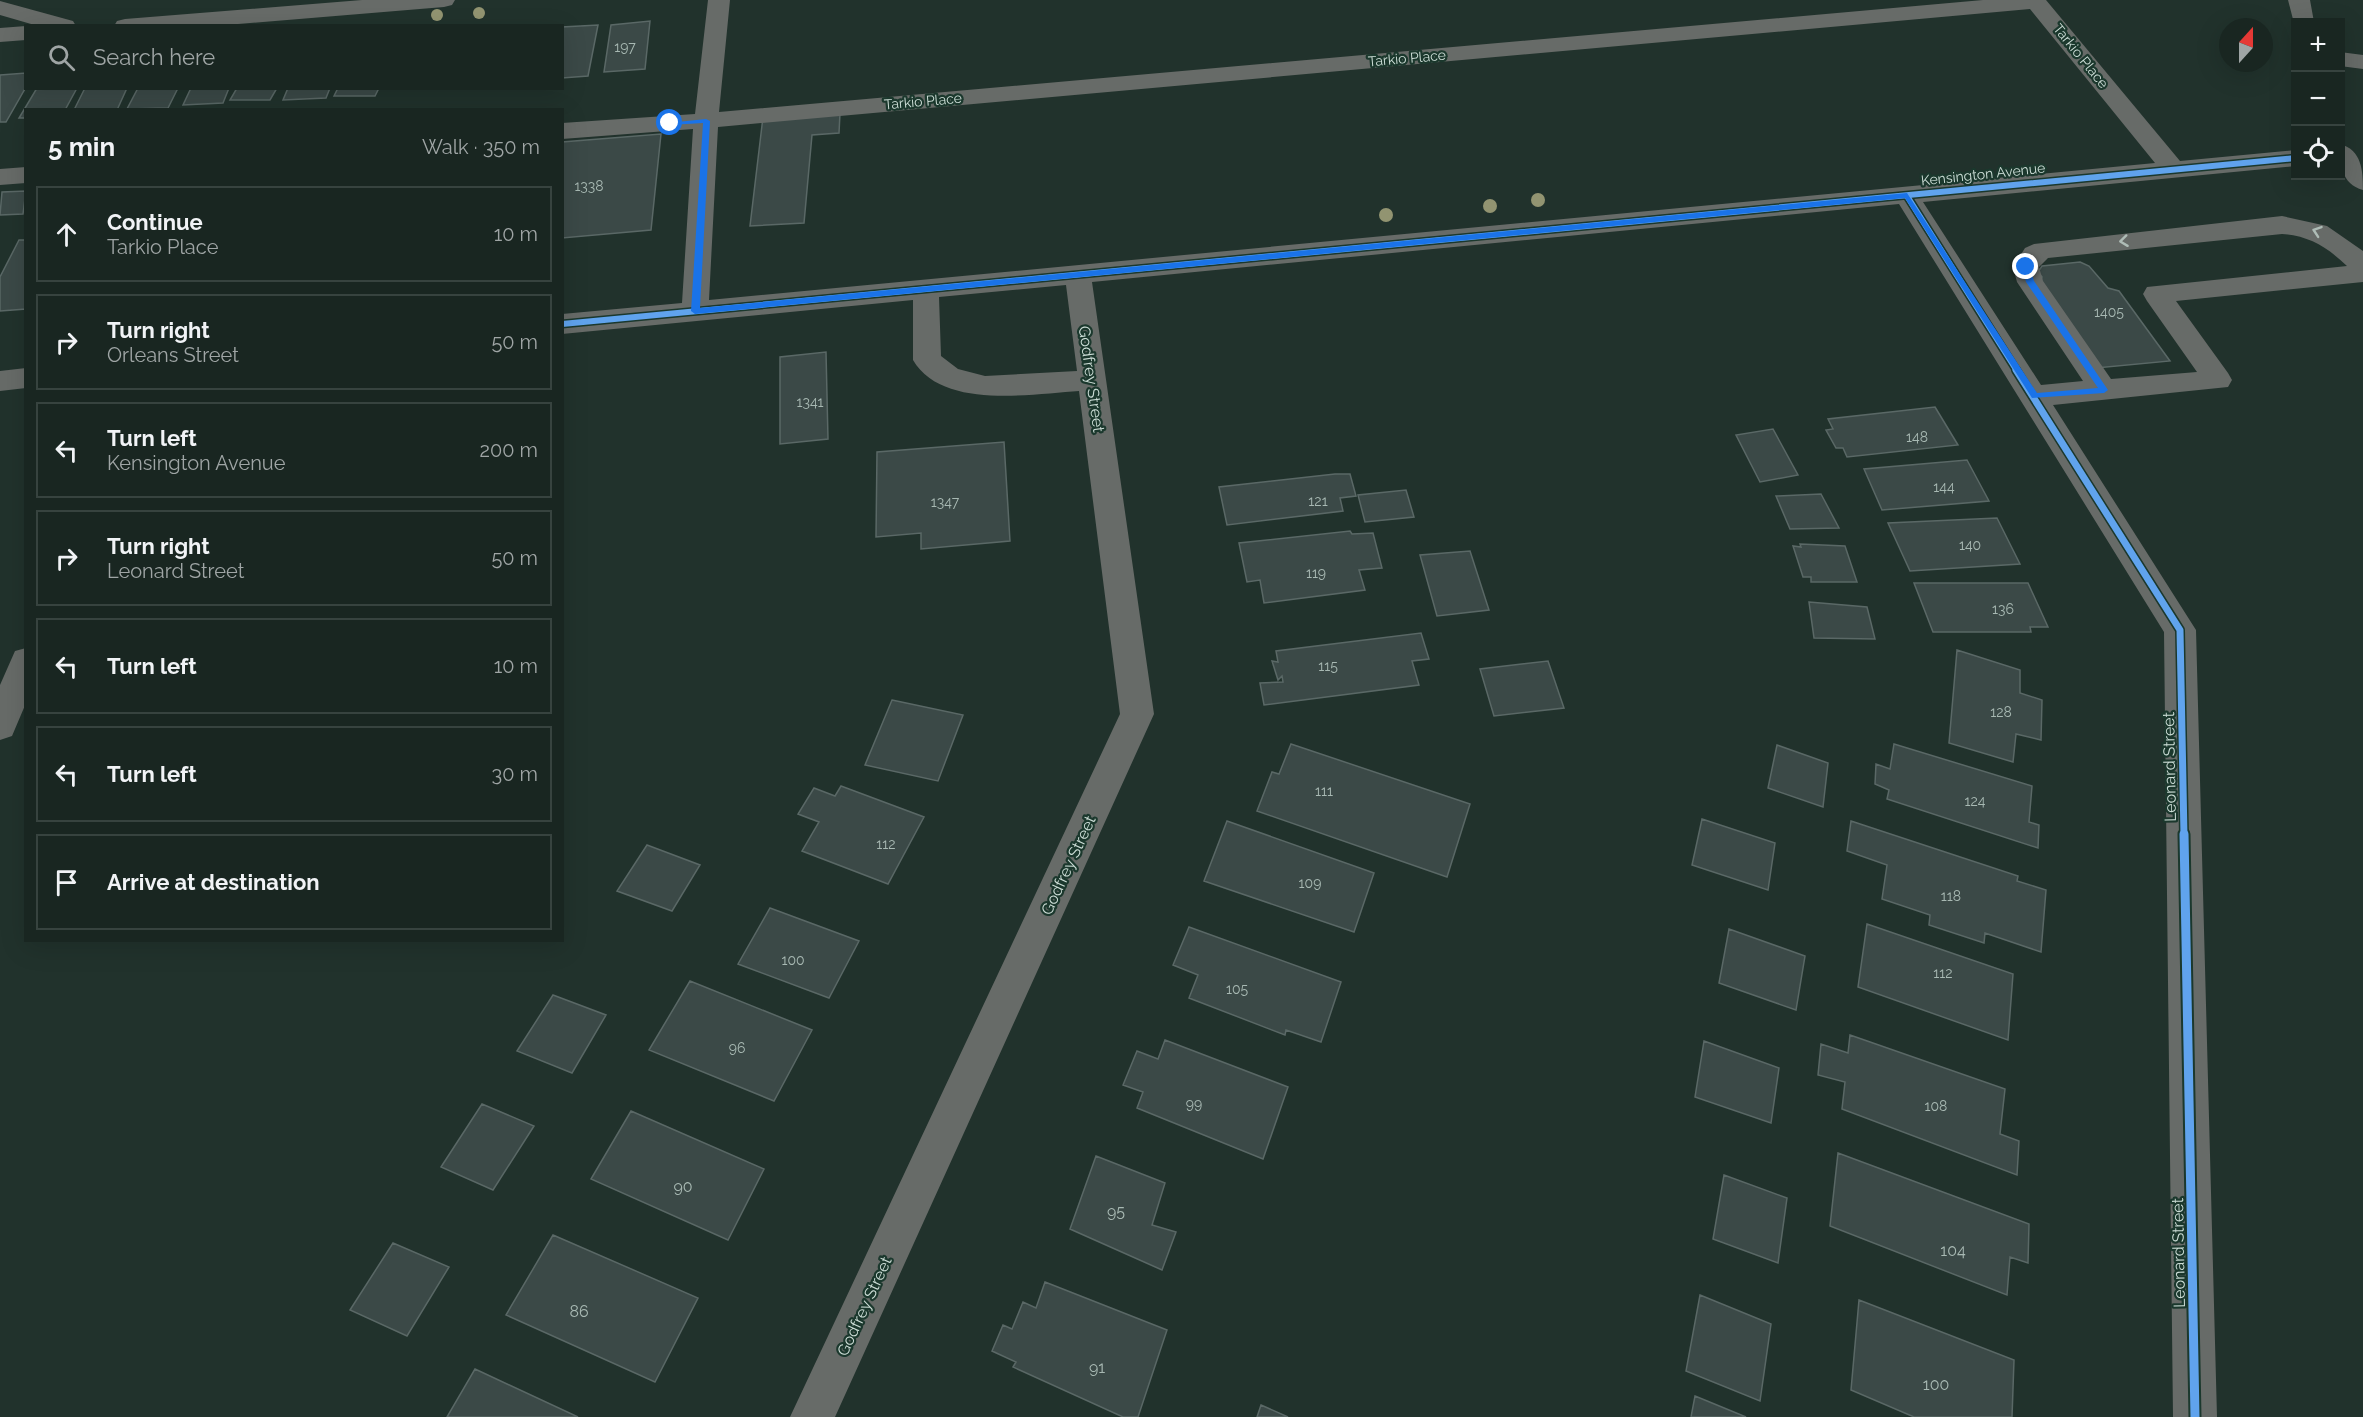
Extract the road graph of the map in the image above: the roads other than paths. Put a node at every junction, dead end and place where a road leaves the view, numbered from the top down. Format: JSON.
{"nodes":[{"id":1,"x":444,"y":0,"type":"edge"},
{"id":2,"x":719,"y":0,"type":"edge"},
{"id":3,"x":2299,"y":0,"type":"edge"},
{"id":4,"x":0,"y":8,"type":"edge"},
{"id":5,"x":2301,"y":18,"type":"edge"},
{"id":6,"x":59,"y":24,"type":"edge"},
{"id":7,"x":150,"y":24,"type":"edge"},
{"id":8,"x":24,"y":33,"type":"edge"},
{"id":9,"x":0,"y":35,"type":"edge"},
{"id":10,"x":2345,"y":60,"type":"edge"},
{"id":11,"x":2363,"y":62,"type":"edge"},
{"id":12,"x":706,"y":121,"type":"junction"},
{"id":13,"x":564,"y":131,"type":"edge"},
{"id":14,"x":2346,"y":153,"type":"edge"},
{"id":15,"x":2291,"y":158,"type":"edge"},
{"id":16,"x":2173,"y":169,"type":"junction"},
{"id":17,"x":24,"y":175,"type":"edge"},
{"id":18,"x":0,"y":177,"type":"edge"},
{"id":19,"x":2363,"y":182,"type":"edge"},
{"id":20,"x":1907,"y":195,"type":"junction"},
{"id":21,"x":2363,"y":266,"type":"edge"},
{"id":22,"x":2363,"y":273,"type":"edge"},
{"id":23,"x":1078,"y":275,"type":"junction"},
{"id":24,"x":926,"y":290,"type":"junction"},
{"id":25,"x":695,"y":311,"type":"junction"},
{"id":26,"x":564,"y":324,"type":"edge"},
{"id":27,"x":24,"y":378,"type":"edge"},
{"id":28,"x":1092,"y":380,"type":"junction"},
{"id":29,"x":0,"y":381,"type":"edge"},
{"id":30,"x":2104,"y":390,"type":"junction"},
{"id":31,"x":2035,"y":396,"type":"junction"},
{"id":32,"x":24,"y":666,"type":"edge"},
{"id":33,"x":0,"y":726,"type":"edge"},
{"id":34,"x":812,"y":1417,"type":"edge"},
{"id":35,"x":2194,"y":1417,"type":"edge"}],
"edges":[{"from":1,"to":7,"type":"street"},
{"from":2,"to":12,"type":"street"},
{"from":3,"to":5,"type":"street"},
{"from":4,"to":6,"type":"street"},
{"from":8,"to":9,"type":"street"},
{"from":10,"to":11,"type":"street"},
{"from":12,"to":13,"type":"street","name":"Tarkio Place"},
{"from":12,"to":16,"type":"street","name":"Tarkio Place"},
{"from":12,"to":25,"type":"street"},
{"from":14,"to":19,"type":"street"},
{"from":15,"to":16,"type":"street","name":"Kensington Avenue"},
{"from":16,"to":20,"type":"street","name":"Kensington Avenue"},
{"from":17,"to":18,"type":"street"},
{"from":20,"to":23,"type":"street","name":"Kensington Avenue"},
{"from":20,"to":31,"type":"street","name":"Leonard Street"},
{"from":21,"to":30,"type":"street","one_way":true},
{"from":22,"to":30,"type":"street"},
{"from":23,"to":24,"type":"street","name":"Kensington Avenue"},
{"from":23,"to":28,"type":"street","name":"Godfrey Street"},
{"from":24,"to":25,"type":"street","name":"Kensington Avenue"},
{"from":24,"to":28,"type":"street"},
{"from":25,"to":26,"type":"street","name":"Kensington Avenue"},
{"from":27,"to":29,"type":"street"},
{"from":28,"to":34,"type":"street","name":"Godfrey Street"},
{"from":30,"to":31,"type":"street"},
{"from":31,"to":35,"type":"street","name":"Leonard Street"},
{"from":32,"to":33,"type":"street"}]}
